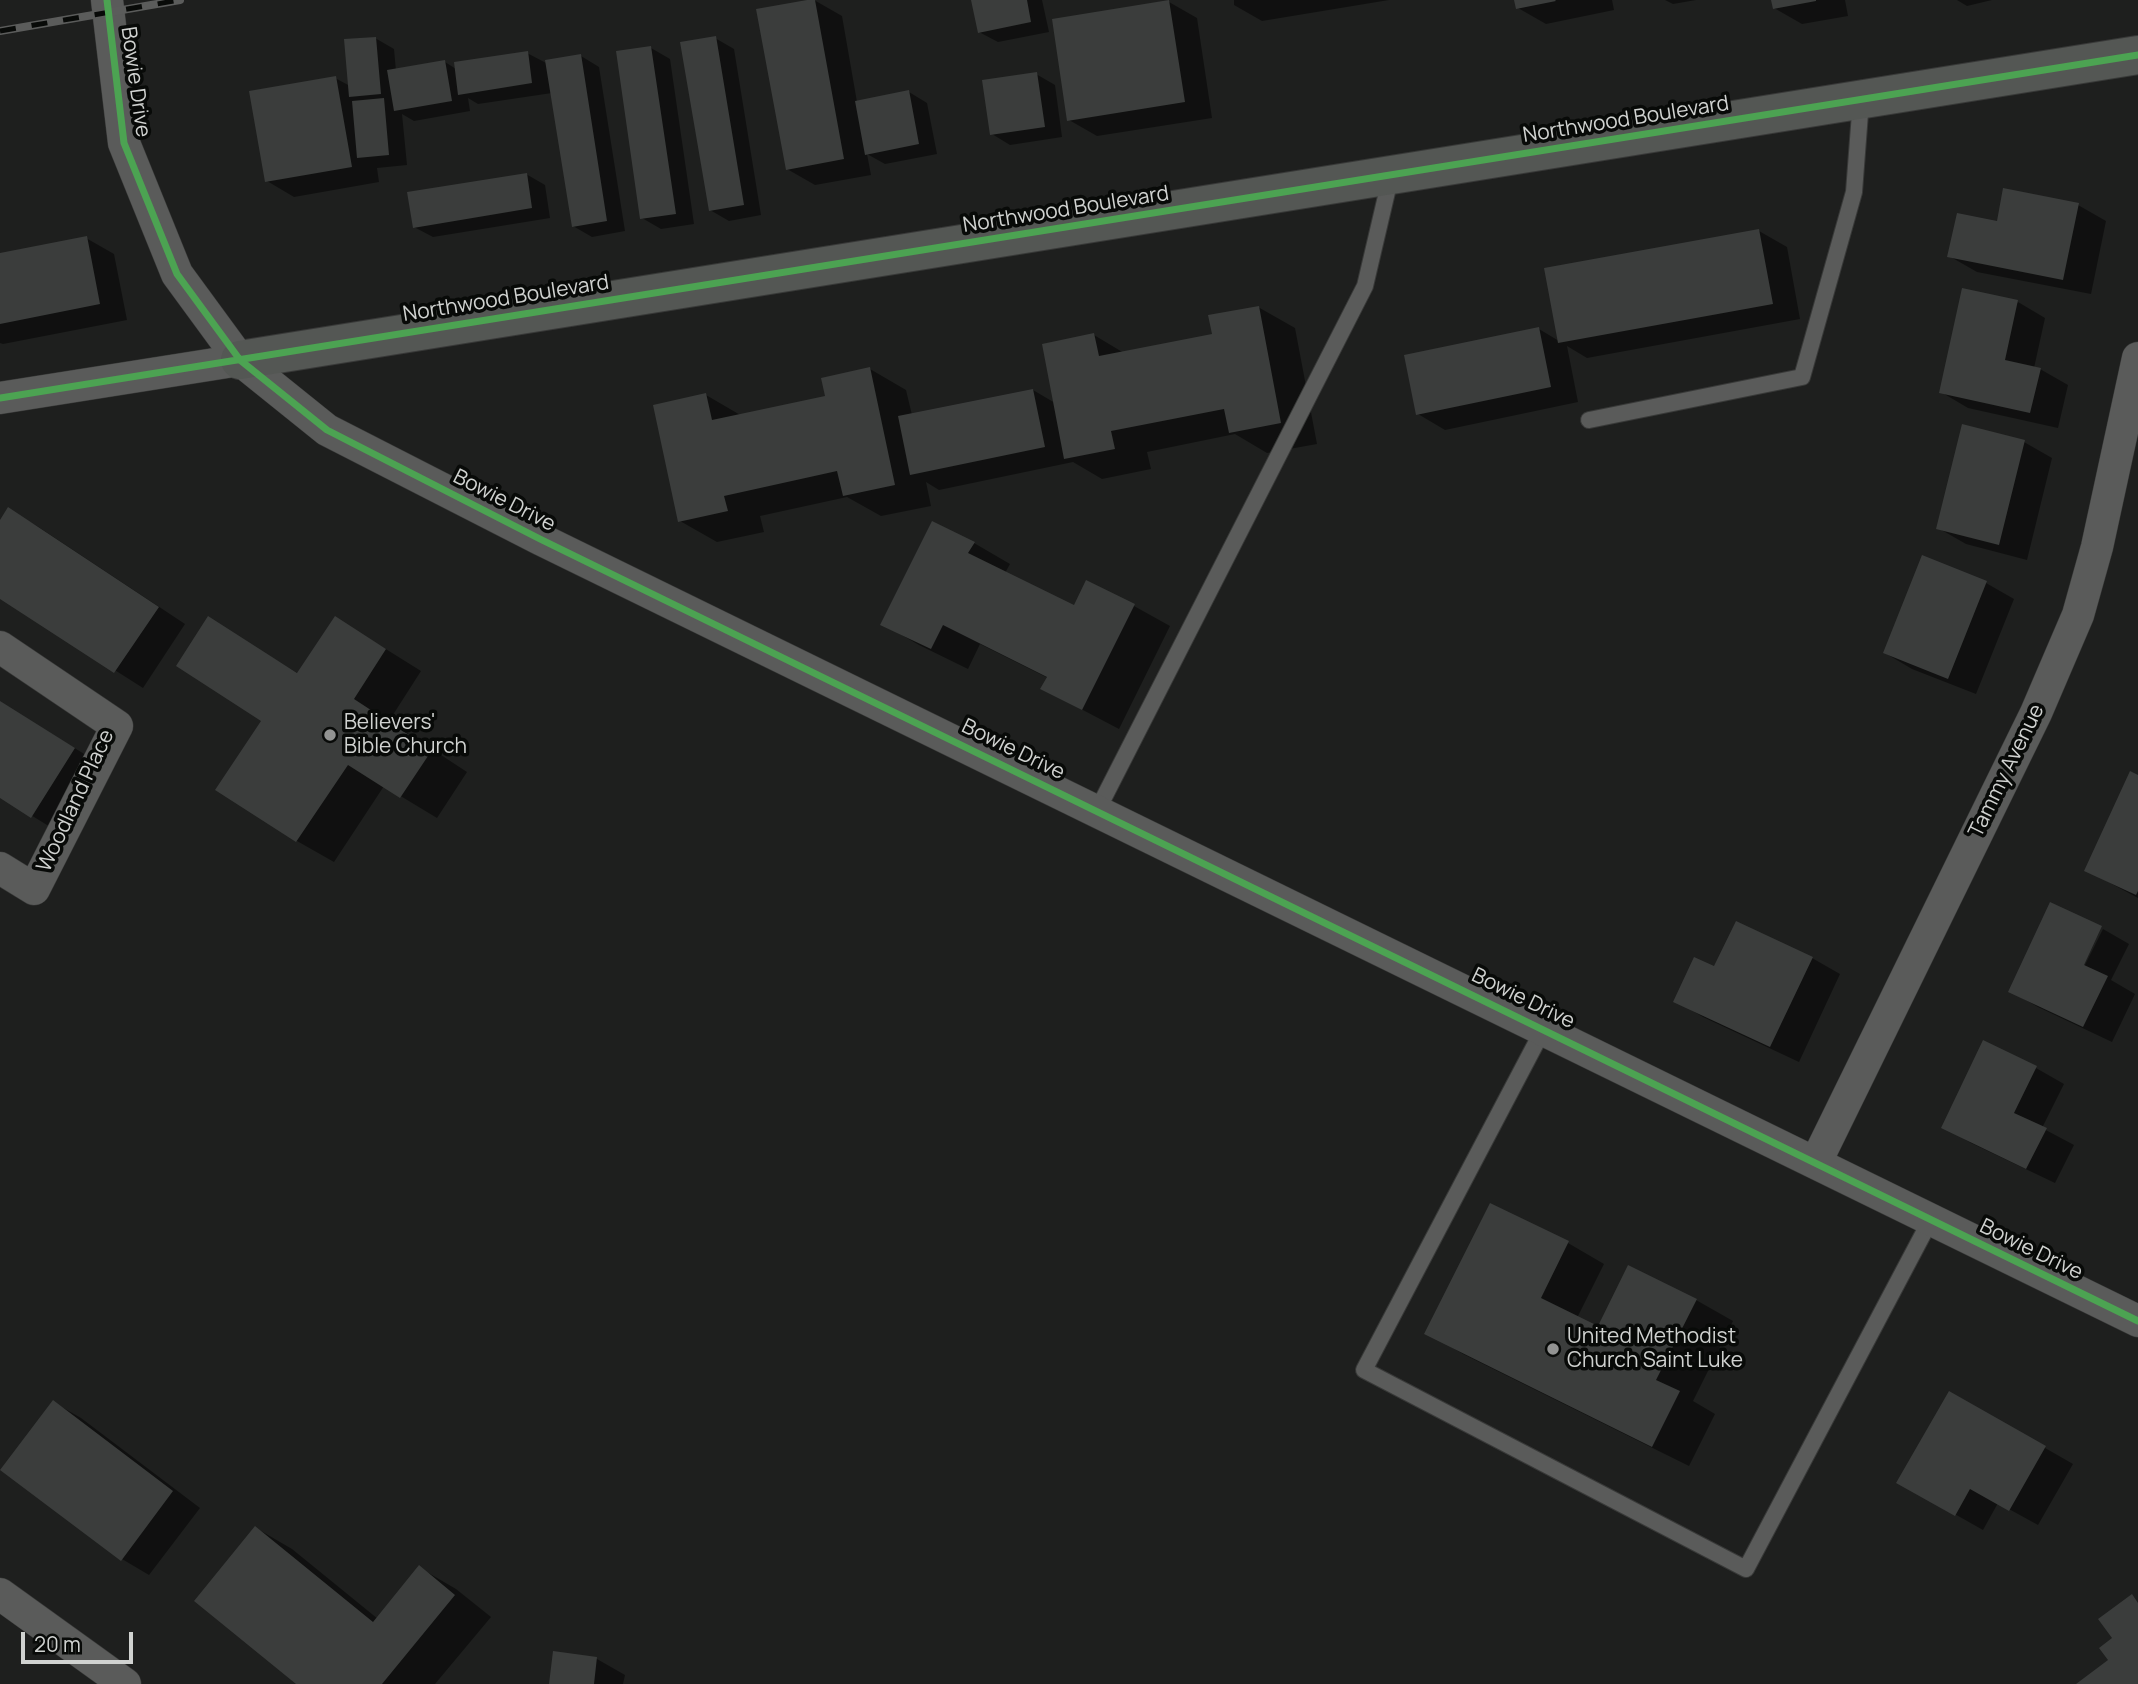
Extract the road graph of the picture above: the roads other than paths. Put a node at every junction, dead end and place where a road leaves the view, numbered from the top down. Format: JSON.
{"nodes":[{"id":1,"x":107,"y":0,"type":"edge"},
{"id":2,"x":2138,"y":55,"type":"edge"},
{"id":3,"x":1861,"y":100,"type":"junction"},
{"id":4,"x":1391,"y":175,"type":"junction"},
{"id":5,"x":2138,"y":358,"type":"edge"},
{"id":6,"x":240,"y":360,"type":"junction"},
{"id":7,"x":0,"y":398,"type":"edge"},
{"id":8,"x":1589,"y":421,"type":"dead end"},
{"id":9,"x":0,"y":647,"type":"edge"},
{"id":10,"x":1097,"y":811,"type":"junction"},
{"id":11,"x":0,"y":867,"type":"edge"},
{"id":12,"x":1544,"y":1028,"type":"junction"},
{"id":13,"x":1816,"y":1162,"type":"junction"},
{"id":14,"x":1930,"y":1220,"type":"junction"},
{"id":15,"x":2138,"y":1321,"type":"edge"},
{"id":16,"x":0,"y":1594,"type":"edge"},
{"id":17,"x":125,"y":1684,"type":"edge"}],
"edges":[{"from":1,"to":6,"type":"street","name":"Bowie Drive"},
{"from":2,"to":3,"type":"street","name":"Northwood Boulevard"},
{"from":3,"to":4,"type":"street","name":"Northwood Boulevard"},
{"from":3,"to":8,"type":"lane"},
{"from":4,"to":6,"type":"street","name":"Northwood Boulevard"},
{"from":4,"to":10,"type":"lane"},
{"from":5,"to":13,"type":"street","name":"Tammy Avenue"},
{"from":6,"to":7,"type":"street","name":"Northwood Boulevard"},
{"from":6,"to":10,"type":"street","name":"Bowie Drive"},
{"from":9,"to":11,"type":"street","name":"Woodland Place"},
{"from":10,"to":12,"type":"street","name":"Bowie Drive"},
{"from":12,"to":13,"type":"street","name":"Bowie Drive"},
{"from":12,"to":14,"type":"lane"},
{"from":13,"to":14,"type":"street","name":"Bowie Drive"},
{"from":14,"to":15,"type":"street","name":"Bowie Drive"},
{"from":16,"to":17,"type":"street"}]}
